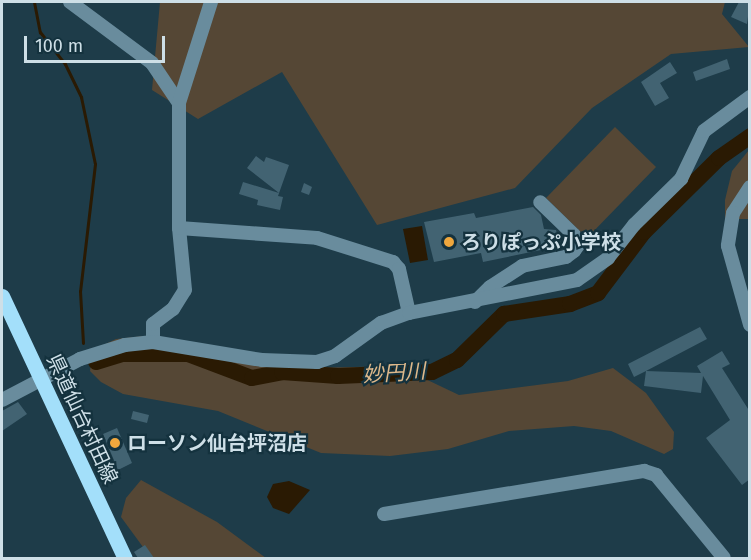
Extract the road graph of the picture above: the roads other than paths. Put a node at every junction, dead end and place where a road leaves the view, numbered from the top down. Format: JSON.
{"nodes":[{"id":1,"x":70,"y":2,"type":"edge"},
{"id":2,"x":211,"y":2,"type":"edge"},
{"id":3,"x":750,"y":97,"type":"edge"},
{"id":4,"x":178,"y":103,"type":"junction"},
{"id":5,"x":750,"y":187,"type":"edge"},
{"id":6,"x":540,"y":202,"type":"dead end"},
{"id":7,"x":179,"y":228,"type":"junction"},
{"id":8,"x":2,"y":296,"type":"edge"},
{"id":9,"x":475,"y":302,"type":"junction"},
{"id":10,"x":410,"y":313,"type":"junction"},
{"id":11,"x":750,"y":325,"type":"edge"},
{"id":12,"x":153,"y":342,"type":"junction"},
{"id":13,"x":40,"y":378,"type":"junction"},
{"id":14,"x":2,"y":400,"type":"edge"},
{"id":15,"x":384,"y":514,"type":"dead end"},
{"id":16,"x":125,"y":558,"type":"edge"},
{"id":17,"x":724,"y":558,"type":"edge"}],
"edges":[{"from":1,"to":4,"type":"street"},
{"from":2,"to":4,"type":"street"},
{"from":3,"to":9,"type":"street"},
{"from":4,"to":7,"type":"street"},
{"from":5,"to":11,"type":"street"},
{"from":6,"to":9,"type":"street"},
{"from":7,"to":10,"type":"street"},
{"from":7,"to":12,"type":"street"},
{"from":8,"to":13,"type":"main road","name":"県道仙台村田線"},
{"from":9,"to":10,"type":"street"},
{"from":10,"to":12,"type":"street"},
{"from":12,"to":13,"type":"street"},
{"from":13,"to":14,"type":"street"},
{"from":13,"to":16,"type":"main road","name":"県道仙台村田線"},
{"from":15,"to":17,"type":"street"}]}
